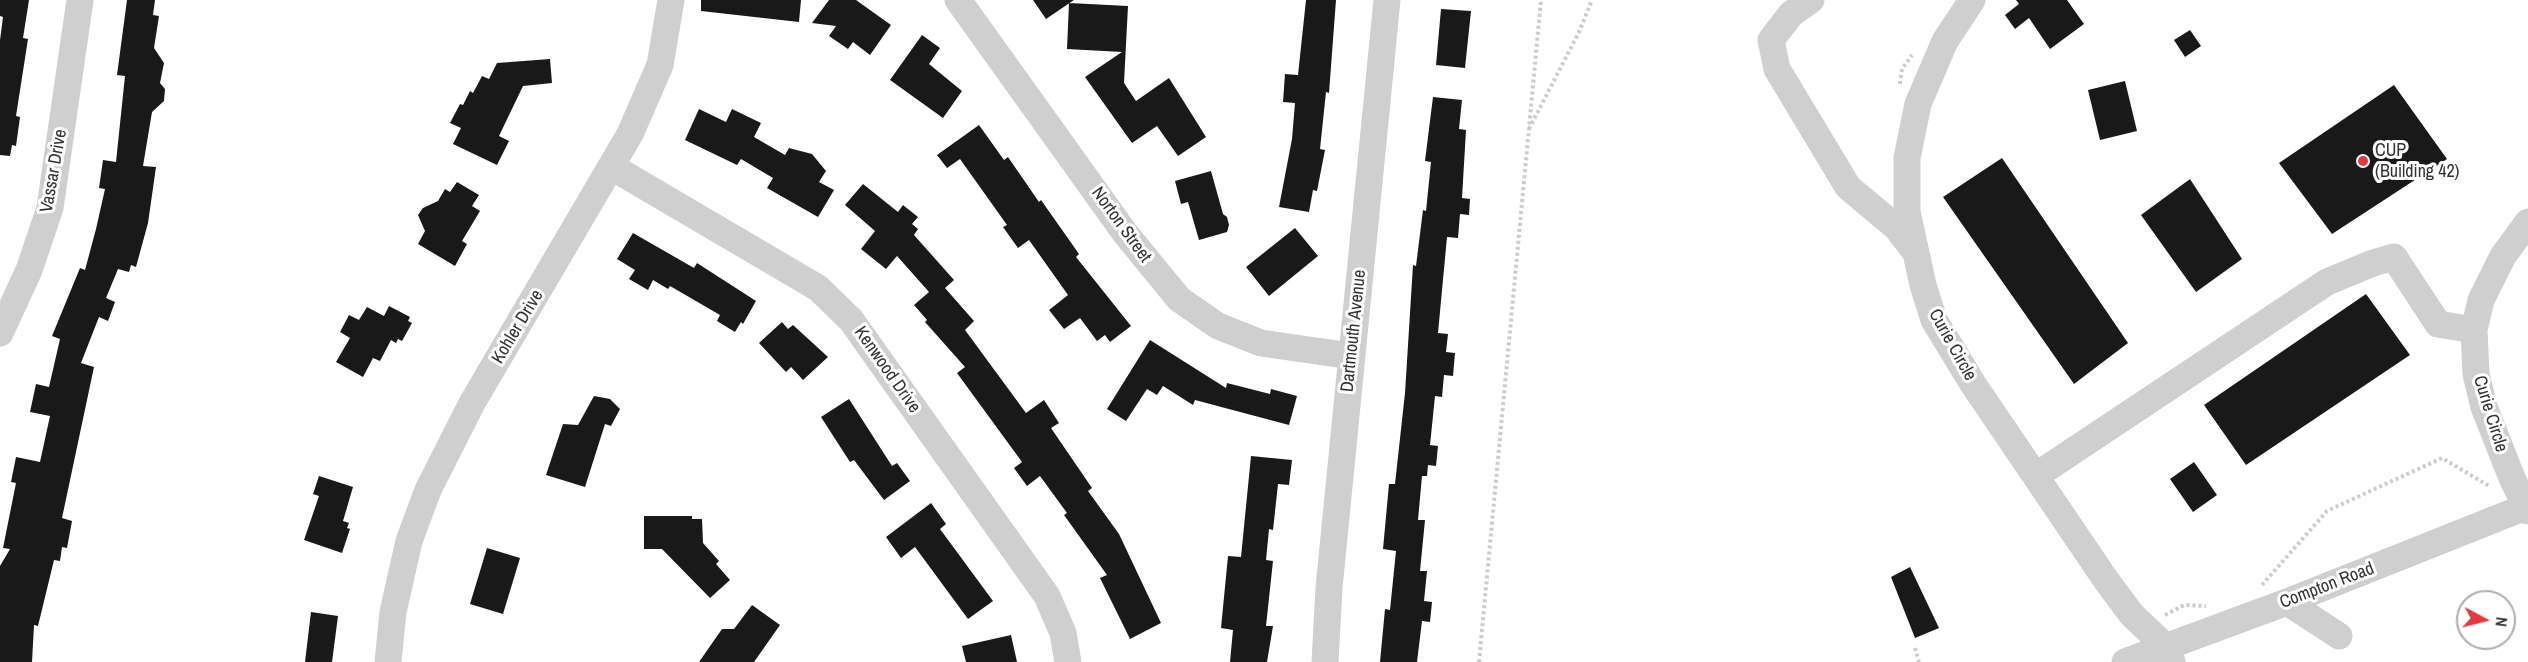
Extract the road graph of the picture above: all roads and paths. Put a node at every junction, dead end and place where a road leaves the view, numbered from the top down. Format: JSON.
{"nodes":[{"id":1,"x":80,"y":0,"type":"edge"},
{"id":2,"x":671,"y":0,"type":"edge"},
{"id":3,"x":958,"y":0,"type":"edge"},
{"id":4,"x":1387,"y":0,"type":"edge"},
{"id":5,"x":1541,"y":0,"type":"edge"},
{"id":6,"x":1592,"y":0,"type":"edge"},
{"id":7,"x":1811,"y":0,"type":"edge"},
{"id":8,"x":1972,"y":0,"type":"edge"},
{"id":9,"x":1528,"y":131,"type":"junction"},
{"id":10,"x":612,"y":167,"type":"junction"},
{"id":11,"x":2528,"y":222,"type":"edge"},
{"id":12,"x":1916,"y":252,"type":"junction"},
{"id":13,"x":2474,"y":330,"type":"junction"},
{"id":14,"x":0,"y":333,"type":"edge"},
{"id":15,"x":1351,"y":356,"type":"junction"},
{"id":16,"x":2037,"y":475,"type":"junction"},
{"id":17,"x":2527,"y":508,"type":"edge"},
{"id":18,"x":2287,"y":602,"type":"junction"},
{"id":19,"x":2339,"y":636,"type":"dead end"},
{"id":20,"x":1916,"y":648,"type":"dead end"},
{"id":21,"x":2168,"y":654,"type":"edge"},
{"id":22,"x":387,"y":662,"type":"edge"},
{"id":23,"x":1068,"y":662,"type":"edge"},
{"id":24,"x":1326,"y":662,"type":"edge"},
{"id":25,"x":1479,"y":662,"type":"edge"},
{"id":26,"x":1920,"y":662,"type":"edge"},
{"id":27,"x":2125,"y":662,"type":"edge"}],
"edges":[{"from":1,"to":14,"type":"street","name":"Vassar Drive"},
{"from":2,"to":10,"type":"street","name":"Kohler Drive"},
{"from":3,"to":15,"type":"street","name":"Norton Street"},
{"from":4,"to":15,"type":"street","name":"Dartmouth Avenue"},
{"from":5,"to":9,"type":"path"},
{"from":6,"to":9,"type":"path"},
{"from":7,"to":12,"type":"street"},
{"from":8,"to":12,"type":"street","name":"Curie Circle"},
{"from":9,"to":25,"type":"path"},
{"from":10,"to":22,"type":"street","name":"Kohler Drive"},
{"from":10,"to":23,"type":"street","name":"Kenwood Drive"},
{"from":11,"to":13,"type":"street","name":"Curie Circle"},
{"from":12,"to":16,"type":"street","name":"Curie Circle"},
{"from":13,"to":16,"type":"street"},
{"from":13,"to":17,"type":"street","name":"Curie Circle"},
{"from":15,"to":24,"type":"street","name":"Dartmouth Avenue"},
{"from":16,"to":21,"type":"street","name":"Curie Circle"},
{"from":17,"to":18,"type":"street","name":"Compton Road"},
{"from":18,"to":19,"type":"street"},
{"from":18,"to":21,"type":"street","name":"Compton Road"},
{"from":20,"to":26,"type":"path"},
{"from":21,"to":27,"type":"street","name":"Compton Road"}]}
